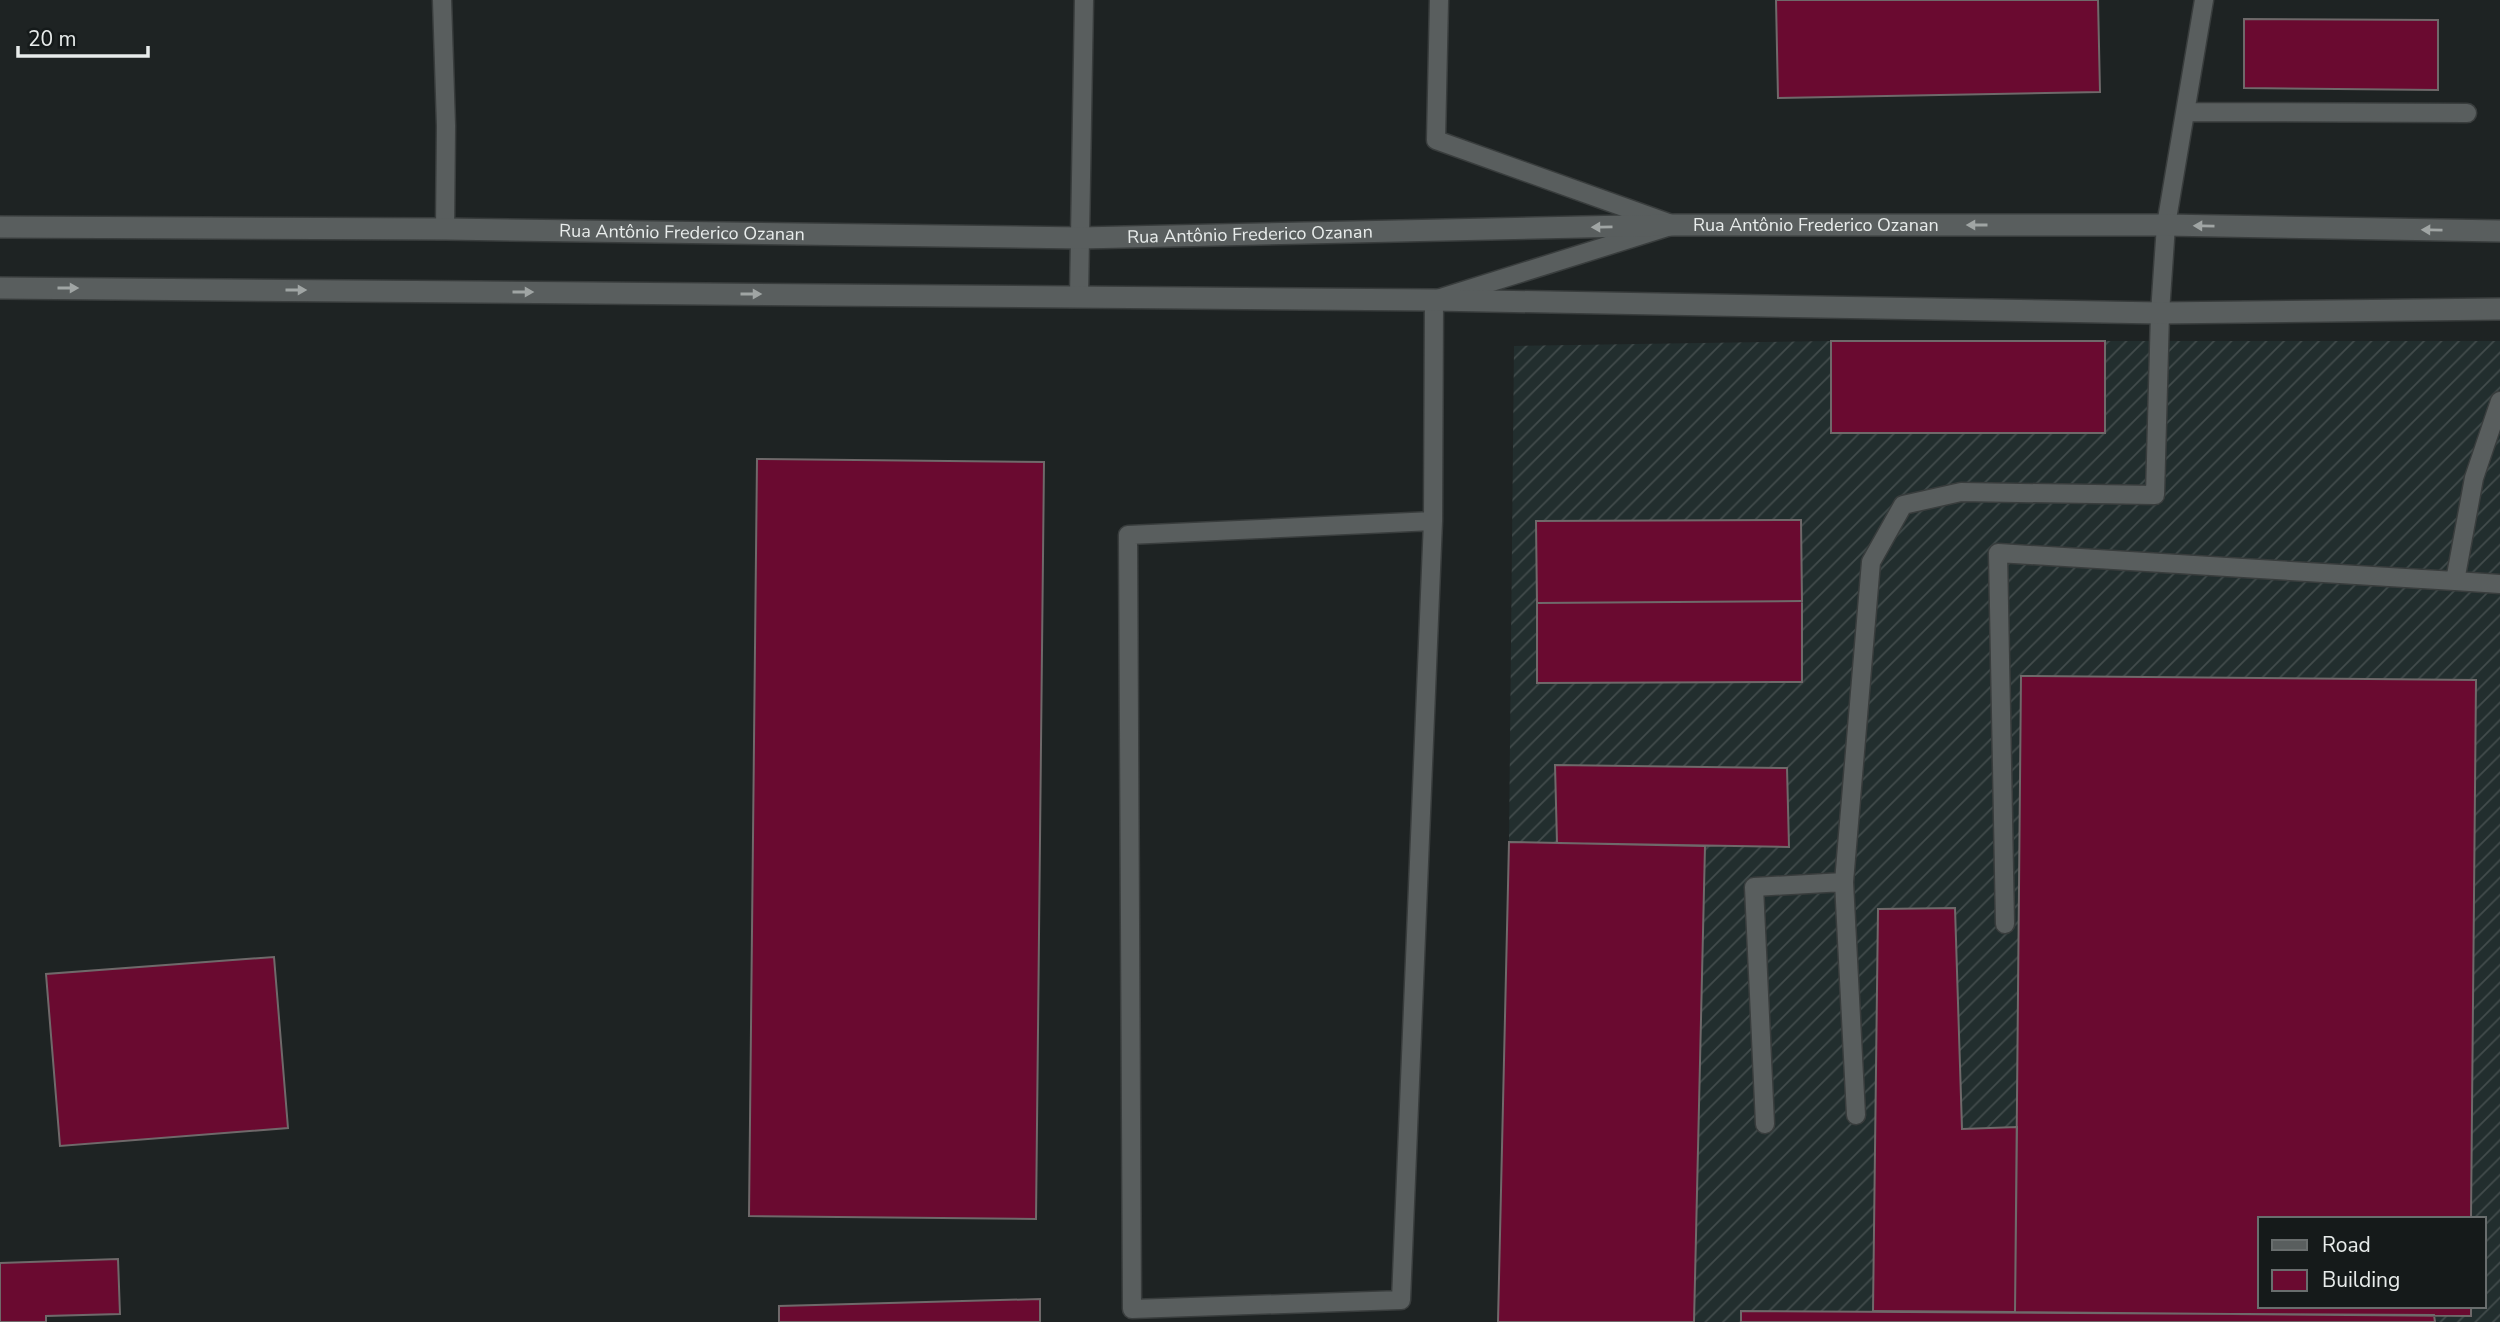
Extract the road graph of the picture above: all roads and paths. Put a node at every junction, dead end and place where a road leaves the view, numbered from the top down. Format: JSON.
{"nodes":[{"id":1,"x":442,"y":0,"type":"edge"},
{"id":2,"x":1084,"y":0,"type":"edge"},
{"id":3,"x":1439,"y":0,"type":"edge"},
{"id":4,"x":2204,"y":0,"type":"edge"},
{"id":5,"x":2185,"y":112,"type":"junction"},
{"id":6,"x":2467,"y":113,"type":"dead end"},
{"id":7,"x":1674,"y":225,"type":"junction"},
{"id":8,"x":2166,"y":225,"type":"junction"},
{"id":9,"x":0,"y":227,"type":"edge"},
{"id":10,"x":445,"y":229,"type":"junction"},
{"id":11,"x":2500,"y":231,"type":"edge"},
{"id":12,"x":1080,"y":238,"type":"junction"},
{"id":13,"x":0,"y":288,"type":"edge"},
{"id":14,"x":1079,"y":297,"type":"junction"},
{"id":15,"x":1434,"y":300,"type":"junction"},
{"id":16,"x":2500,"y":309,"type":"edge"},
{"id":17,"x":2160,"y":313,"type":"junction"},
{"id":18,"x":2500,"y":401,"type":"edge"},
{"id":19,"x":1433,"y":521,"type":"junction"},
{"id":20,"x":2455,"y":581,"type":"junction"},
{"id":21,"x":2500,"y":583,"type":"edge"},
{"id":22,"x":1844,"y":882,"type":"junction"},
{"id":23,"x":2005,"y":924,"type":"dead end"},
{"id":24,"x":1856,"y":1115,"type":"dead end"},
{"id":25,"x":1765,"y":1124,"type":"dead end"}],
"edges":[{"from":1,"to":10,"type":"lane"},
{"from":2,"to":12,"type":"lane"},
{"from":3,"to":7,"type":"lane"},
{"from":4,"to":5,"type":"lane"},
{"from":5,"to":6,"type":"lane"},
{"from":5,"to":8,"type":"lane"},
{"from":8,"to":7,"type":"main road","name":"Rua Antônio Frederico Ozanan","one_way":true},
{"from":7,"to":12,"type":"main road","name":"Rua Antônio Frederico Ozanan","one_way":true},
{"from":7,"to":15,"type":"lane"},
{"from":11,"to":8,"type":"main road","name":"Rua Antônio Frederico Ozanan","one_way":true},
{"from":8,"to":17,"type":"lane"},
{"from":9,"to":10,"type":"main road","name":"Rua Antônio Frederico Ozanan"},
{"from":10,"to":12,"type":"main road","name":"Rua Antônio Frederico Ozanan"},
{"from":12,"to":14,"type":"lane"},
{"from":13,"to":14,"type":"main road","one_way":true},
{"from":14,"to":15,"type":"main road"},
{"from":15,"to":17,"type":"main road"},
{"from":15,"to":19,"type":"lane"},
{"from":16,"to":17,"type":"main road"},
{"from":17,"to":22,"type":"lane"},
{"from":18,"to":20,"type":"lane"},
{"from":19,"to":19,"type":"lane"},
{"from":20,"to":21,"type":"lane"},
{"from":20,"to":23,"type":"lane"},
{"from":22,"to":24,"type":"lane"},
{"from":22,"to":25,"type":"lane"}]}
